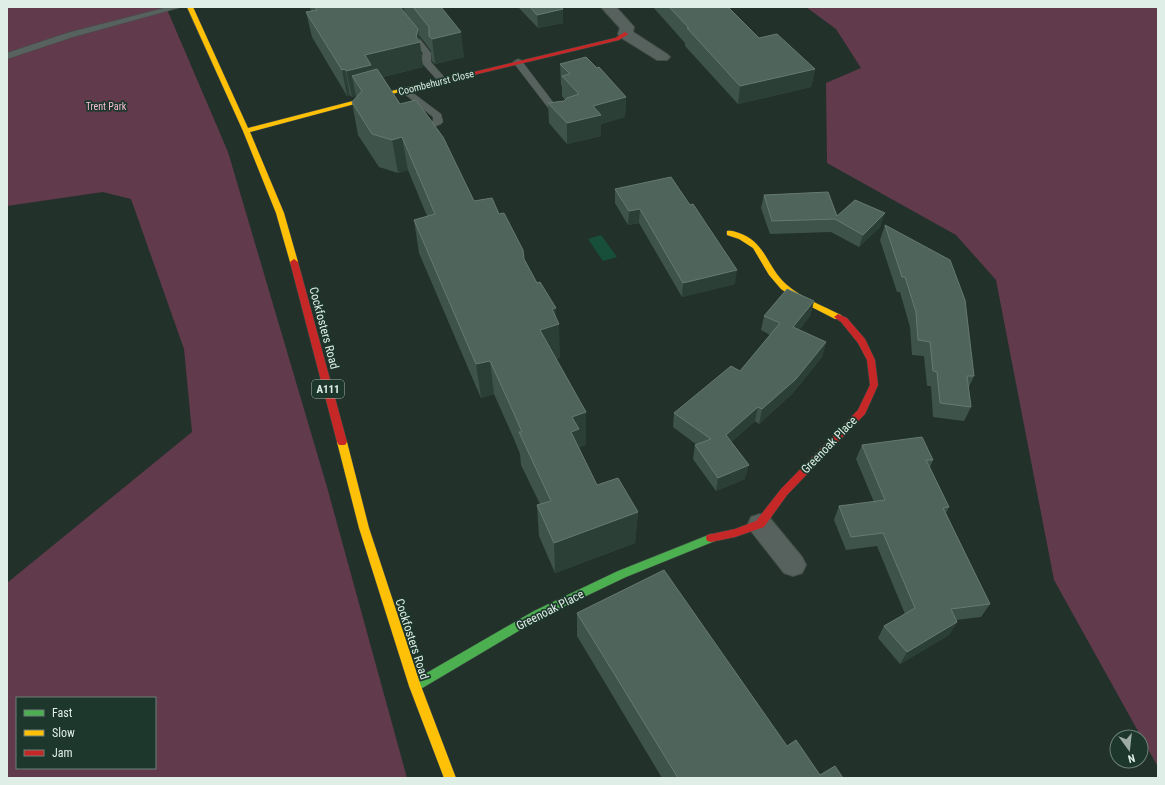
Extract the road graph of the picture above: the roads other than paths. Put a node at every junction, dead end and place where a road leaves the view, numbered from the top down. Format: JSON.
{"nodes":[{"id":1,"x":178,"y":7,"type":"edge"},
{"id":2,"x":190,"y":7,"type":"edge"},
{"id":3,"x":608,"y":7,"type":"edge"},
{"id":4,"x":407,"y":28,"type":"edge"},
{"id":5,"x":625,"y":34,"type":"junction"},
{"id":6,"x":7,"y":56,"type":"edge"},
{"id":7,"x":662,"y":57,"type":"dead end"},
{"id":8,"x":518,"y":62,"type":"junction"},
{"id":9,"x":442,"y":80,"type":"junction"},
{"id":10,"x":405,"y":90,"type":"junction"},
{"id":11,"x":561,"y":118,"type":"edge"},
{"id":12,"x":421,"y":129,"type":"edge"},
{"id":13,"x":246,"y":131,"type":"junction"},
{"id":14,"x":730,"y":233,"type":"dead end"},
{"id":15,"x":760,"y":524,"type":"junction"},
{"id":16,"x":793,"y":565,"type":"dead end"},
{"id":17,"x":415,"y":686,"type":"junction"},
{"id":18,"x":450,"y":778,"type":"edge"}],
"edges":[{"from":1,"to":6,"type":"lane"},
{"from":2,"to":13,"type":"street","name":"Cockfosters Road","number":"A111"},
{"from":3,"to":5,"type":"street"},
{"from":4,"to":9,"type":"lane"},
{"from":5,"to":7,"type":"street"},
{"from":5,"to":8,"type":"street","name":"Coombehurst Close"},
{"from":8,"to":9,"type":"street","name":"Coombehurst Close"},
{"from":8,"to":11,"type":"lane"},
{"from":9,"to":10,"type":"street","name":"Coombehurst Close"},
{"from":10,"to":12,"type":"lane"},
{"from":10,"to":13,"type":"street","name":"Coombehurst Close"},
{"from":13,"to":17,"type":"street","name":"Cockfosters Road","number":"A111"},
{"from":14,"to":15,"type":"street","name":"Greenoak Place"},
{"from":15,"to":16,"type":"street"},
{"from":15,"to":17,"type":"street","name":"Greenoak Place"},
{"from":17,"to":18,"type":"street","name":"Cockfosters Road","number":"A111"}]}
